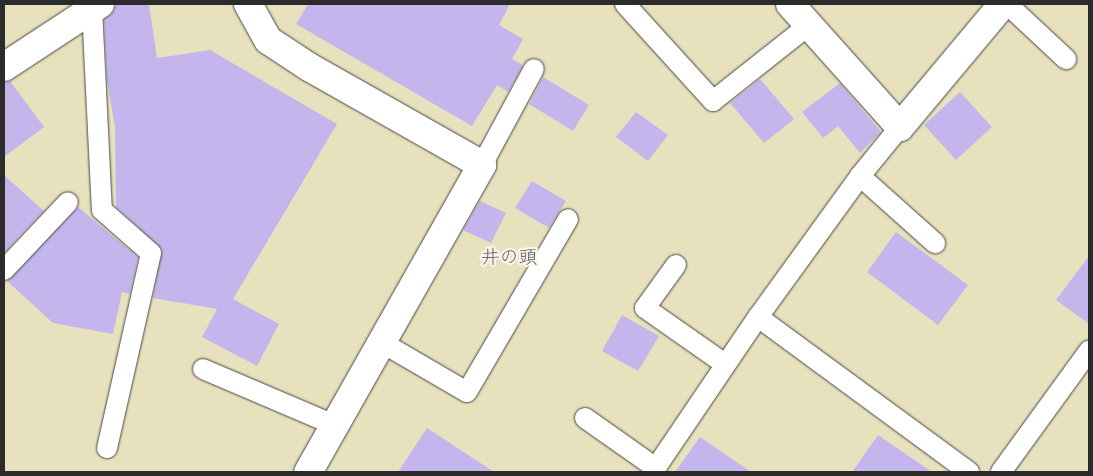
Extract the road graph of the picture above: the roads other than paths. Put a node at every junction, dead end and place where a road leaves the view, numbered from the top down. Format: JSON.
{"nodes":[{"id":1,"x":248,"y":4,"type":"edge"},
{"id":2,"x":625,"y":4,"type":"edge"},
{"id":3,"x":790,"y":4,"type":"edge"},
{"id":4,"x":1005,"y":4,"type":"edge"},
{"id":5,"x":96,"y":6,"type":"edge"},
{"id":6,"x":809,"y":25,"type":"junction"},
{"id":7,"x":1066,"y":59,"type":"dead end"},
{"id":8,"x":4,"y":67,"type":"edge"},
{"id":9,"x":534,"y":69,"type":"dead end"},
{"id":10,"x":900,"y":127,"type":"junction"},
{"id":11,"x":482,"y":165,"type":"junction"},
{"id":12,"x":860,"y":176,"type":"junction"},
{"id":13,"x":68,"y":202,"type":"dead end"},
{"id":14,"x":568,"y":220,"type":"dead end"},
{"id":15,"x":935,"y":243,"type":"dead end"},
{"id":16,"x":676,"y":265,"type":"dead end"},
{"id":17,"x":4,"y":270,"type":"edge"},
{"id":18,"x":758,"y":317,"type":"junction"},
{"id":19,"x":381,"y":342,"type":"junction"},
{"id":20,"x":1089,"y":351,"type":"edge"},
{"id":21,"x":725,"y":364,"type":"junction"},
{"id":22,"x":203,"y":369,"type":"dead end"},
{"id":23,"x":585,"y":418,"type":"dead end"},
{"id":24,"x":334,"y":425,"type":"junction"},
{"id":25,"x":106,"y":448,"type":"dead end"},
{"id":26,"x":654,"y":470,"type":"edge"},
{"id":27,"x":308,"y":472,"type":"edge"},
{"id":28,"x":970,"y":472,"type":"edge"},
{"id":29,"x":1002,"y":472,"type":"edge"}],
"edges":[{"from":1,"to":11,"type":"street"},
{"from":2,"to":6,"type":"lane"},
{"from":3,"to":6,"type":"street"},
{"from":4,"to":7,"type":"lane"},
{"from":4,"to":10,"type":"street"},
{"from":5,"to":8,"type":"street"},
{"from":5,"to":25,"type":"lane"},
{"from":6,"to":10,"type":"street"},
{"from":9,"to":11,"type":"lane"},
{"from":10,"to":12,"type":"lane"},
{"from":11,"to":19,"type":"street"},
{"from":12,"to":15,"type":"lane"},
{"from":12,"to":18,"type":"lane"},
{"from":13,"to":17,"type":"lane"},
{"from":14,"to":19,"type":"lane"},
{"from":16,"to":21,"type":"lane"},
{"from":18,"to":21,"type":"lane"},
{"from":18,"to":28,"type":"lane"},
{"from":19,"to":24,"type":"street"},
{"from":20,"to":29,"type":"lane"},
{"from":21,"to":26,"type":"lane"},
{"from":22,"to":24,"type":"lane"},
{"from":23,"to":26,"type":"lane"},
{"from":24,"to":27,"type":"street"}]}
